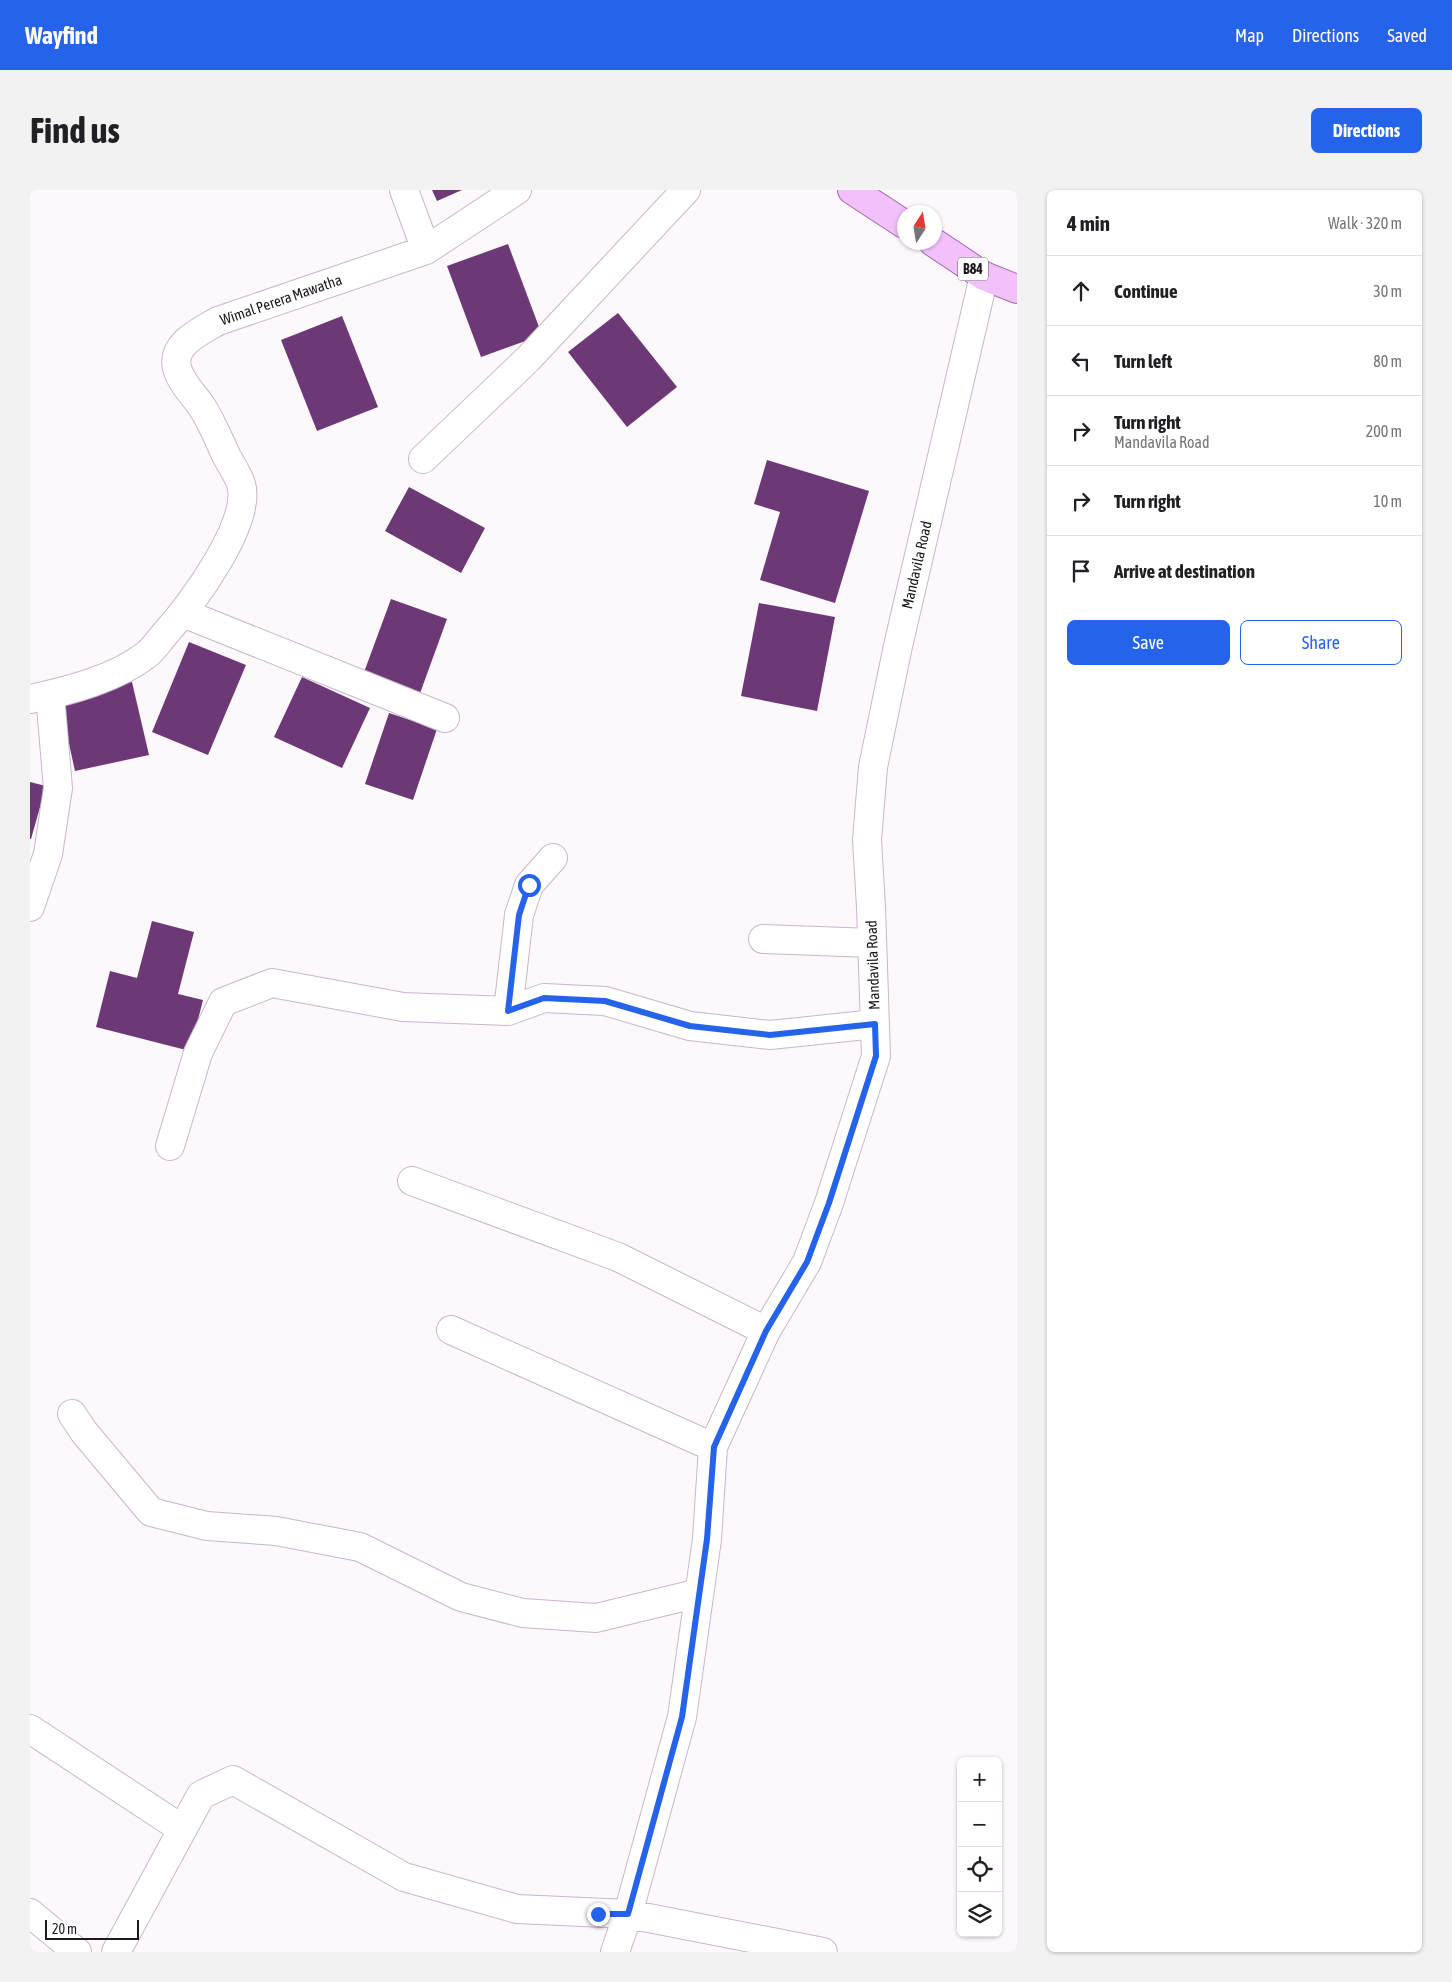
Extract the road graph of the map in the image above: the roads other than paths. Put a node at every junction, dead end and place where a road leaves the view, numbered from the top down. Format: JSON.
{"nodes":[{"id":1,"x":404,"y":190,"type":"edge"},
{"id":2,"x":517,"y":190,"type":"edge"},
{"id":3,"x":686,"y":190,"type":"edge"},
{"id":4,"x":852,"y":190,"type":"edge"},
{"id":5,"x":897,"y":219,"type":"edge"},
{"id":6,"x":942,"y":248,"type":"edge"},
{"id":7,"x":426,"y":250,"type":"junction"},
{"id":8,"x":984,"y":276,"type":"junction"},
{"id":9,"x":1017,"y":289,"type":"edge"},
{"id":10,"x":423,"y":459,"type":"dead end"},
{"id":11,"x":183,"y":613,"type":"junction"},
{"id":12,"x":40,"y":697,"type":"edge"},
{"id":13,"x":444,"y":718,"type":"dead end"},
{"id":14,"x":553,"y":858,"type":"dead end"},
{"id":15,"x":30,"y":907,"type":"edge"},
{"id":16,"x":763,"y":939,"type":"dead end"},
{"id":17,"x":872,"y":943,"type":"junction"},
{"id":18,"x":508,"y":1011,"type":"junction"},
{"id":19,"x":875,"y":1024,"type":"junction"},
{"id":20,"x":170,"y":1146,"type":"dead end"},
{"id":21,"x":412,"y":1181,"type":"dead end"},
{"id":22,"x":452,"y":1330,"type":"dead end"},
{"id":23,"x":766,"y":1331,"type":"junction"},
{"id":24,"x":72,"y":1414,"type":"dead end"},
{"id":25,"x":714,"y":1447,"type":"junction"},
{"id":26,"x":699,"y":1593,"type":"junction"},
{"id":27,"x":30,"y":1729,"type":"edge"},
{"id":28,"x":182,"y":1829,"type":"junction"},
{"id":29,"x":30,"y":1913,"type":"edge"},
{"id":30,"x":628,"y":1914,"type":"junction"},
{"id":31,"x":77,"y":1952,"type":"edge"},
{"id":32,"x":116,"y":1952,"type":"edge"},
{"id":33,"x":615,"y":1952,"type":"edge"},
{"id":34,"x":823,"y":1952,"type":"edge"}],
"edges":[{"from":1,"to":7,"type":"street"},
{"from":2,"to":7,"type":"street","name":"Wimal Perera Mawatha"},
{"from":3,"to":10,"type":"street"},
{"from":4,"to":5,"type":"main road"},
{"from":6,"to":8,"type":"main road","number":"B84"},
{"from":7,"to":11,"type":"street","name":"Wimal Perera Mawatha"},
{"from":8,"to":9,"type":"main road","number":"B84"},
{"from":8,"to":17,"type":"street","name":"Mandavila Road"},
{"from":11,"to":12,"type":"street","name":"Wimal Perera Mawatha"},
{"from":11,"to":13,"type":"street"},
{"from":12,"to":15,"type":"street"},
{"from":14,"to":18,"type":"street"},
{"from":16,"to":17,"type":"street"},
{"from":17,"to":19,"type":"street","name":"Mandavila Road"},
{"from":18,"to":19,"type":"street"},
{"from":18,"to":20,"type":"street"},
{"from":19,"to":23,"type":"street","name":"Mandavila Road"},
{"from":21,"to":23,"type":"street"},
{"from":22,"to":25,"type":"street"},
{"from":23,"to":25,"type":"street","name":"Mandavila Road"},
{"from":24,"to":26,"type":"street"},
{"from":25,"to":26,"type":"street","name":"Mandavila Road"},
{"from":26,"to":30,"type":"street","name":"Mandavila Road"},
{"from":27,"to":28,"type":"street"},
{"from":28,"to":30,"type":"street"},
{"from":28,"to":32,"type":"street"},
{"from":29,"to":31,"type":"street"},
{"from":30,"to":33,"type":"street","name":"Mandavila Road"},
{"from":30,"to":34,"type":"street"}]}
